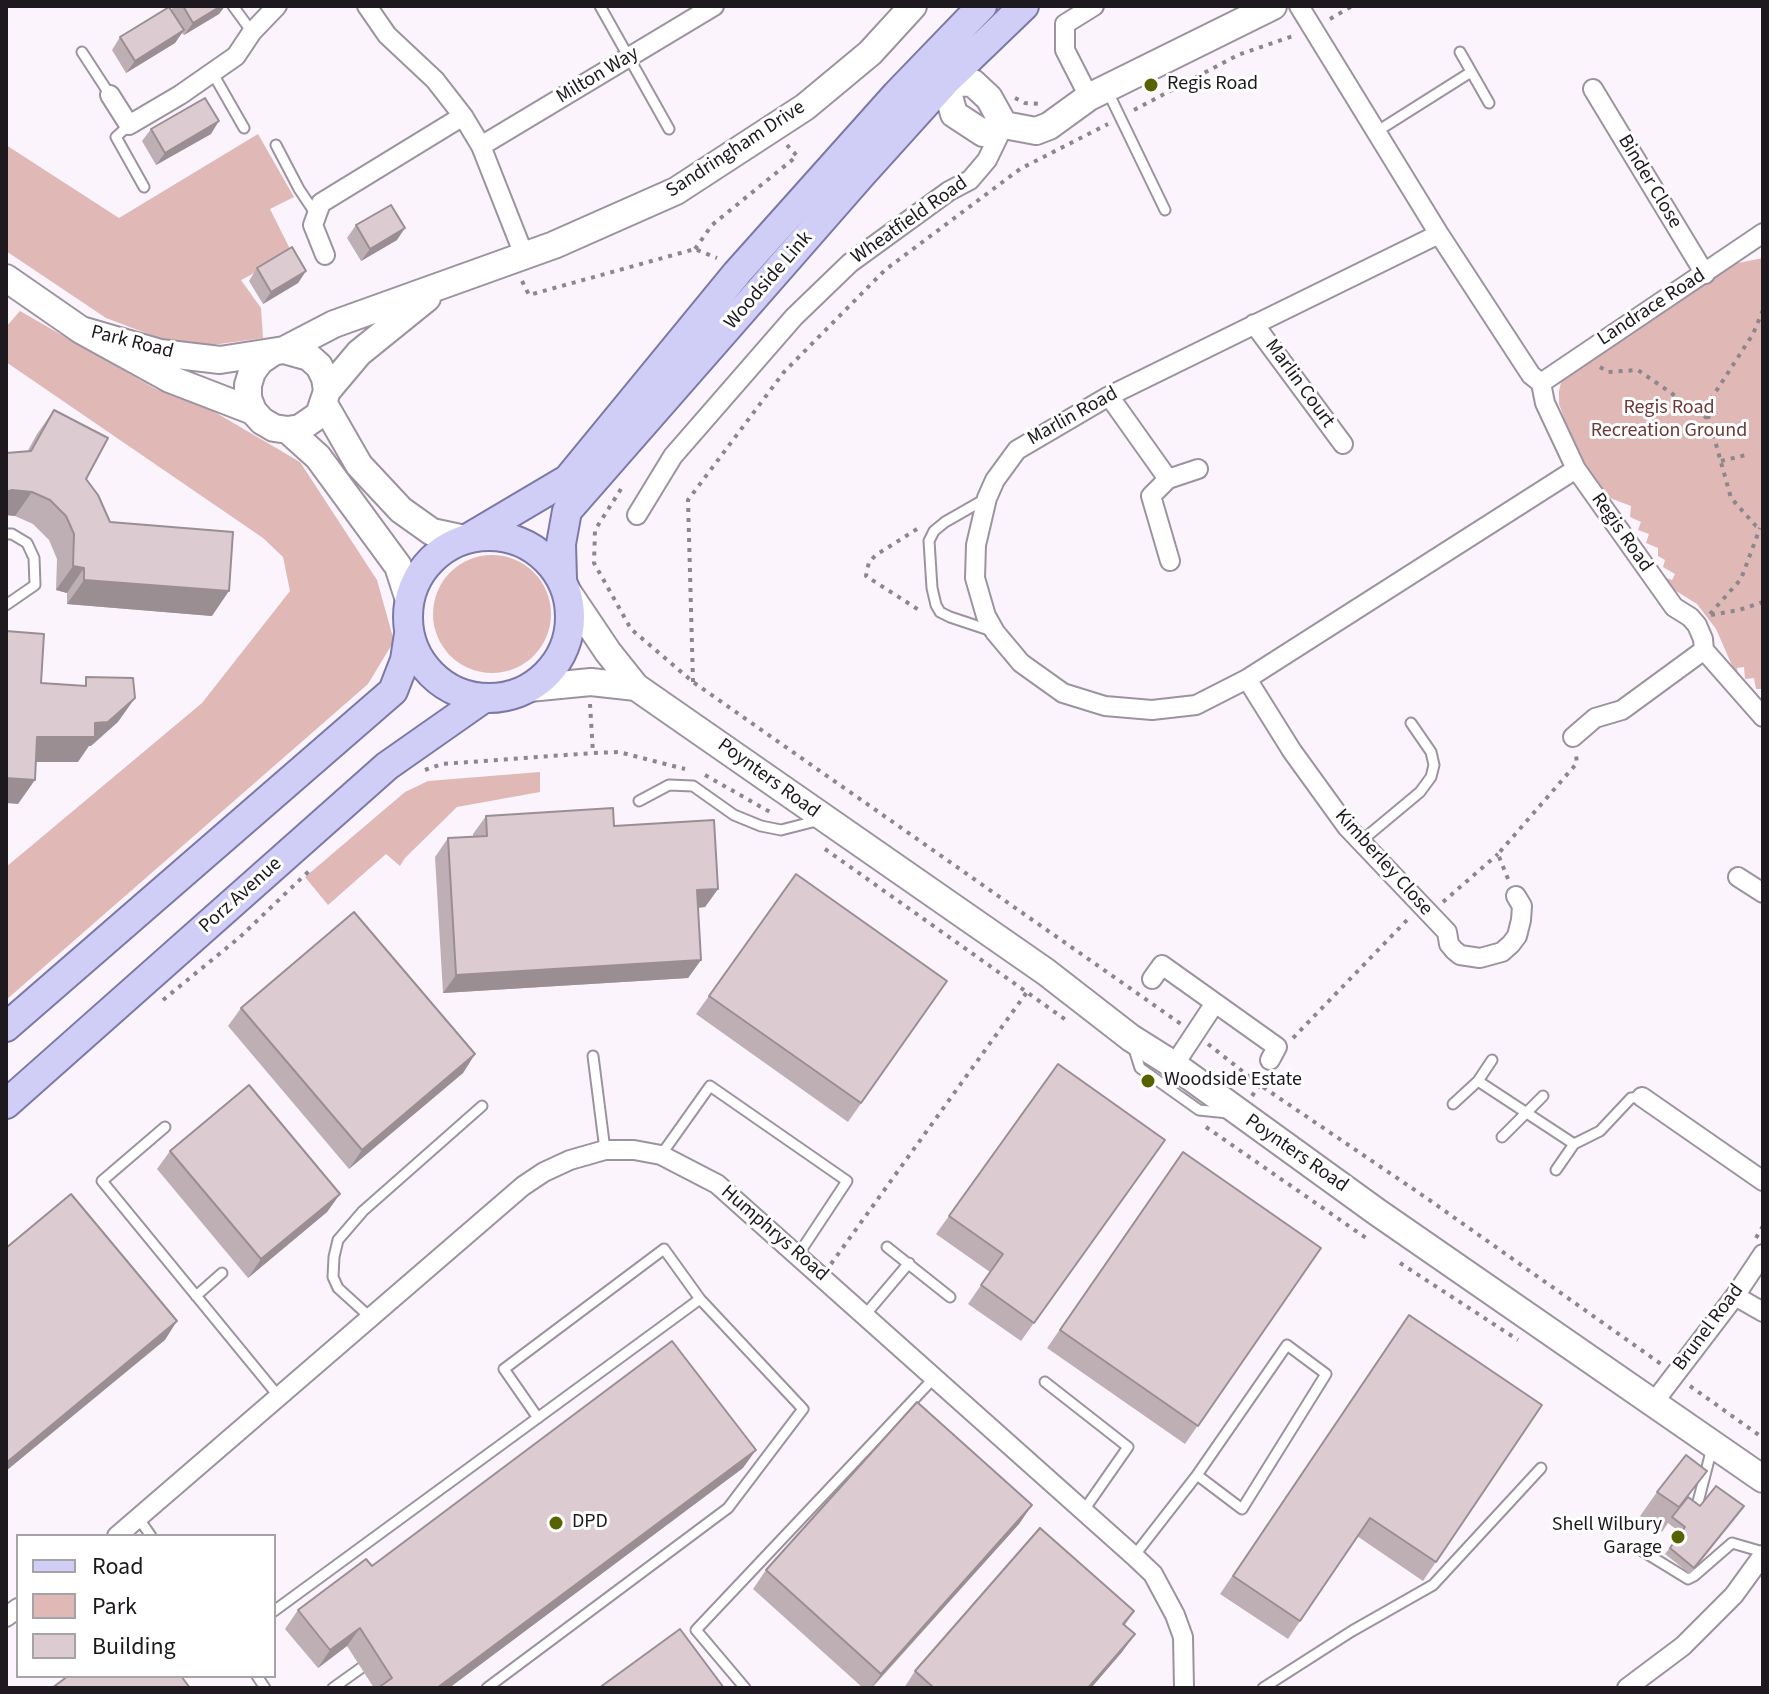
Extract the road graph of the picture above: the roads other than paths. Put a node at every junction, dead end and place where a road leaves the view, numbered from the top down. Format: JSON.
{"nodes":[{"id":1,"x":233,"y":6,"type":"edge"},
{"id":2,"x":277,"y":6,"type":"edge"},
{"id":3,"x":367,"y":6,"type":"edge"},
{"id":4,"x":600,"y":6,"type":"edge"},
{"id":5,"x":714,"y":6,"type":"edge"},
{"id":6,"x":913,"y":6,"type":"edge"},
{"id":7,"x":982,"y":6,"type":"edge"},
{"id":8,"x":1024,"y":6,"type":"edge"},
{"id":9,"x":1094,"y":6,"type":"edge"},
{"id":10,"x":1273,"y":6,"type":"edge"},
{"id":11,"x":1299,"y":6,"type":"edge"},
{"id":12,"x":252,"y":32,"type":"junction"},
{"id":13,"x":82,"y":52,"type":"dead end"},
{"id":14,"x":1460,"y":52,"type":"dead end"},
{"id":15,"x":629,"y":57,"type":"junction"},
{"id":16,"x":212,"y":72,"type":"junction"},
{"id":17,"x":1471,"y":72,"type":"junction"},
{"id":18,"x":935,"y":74,"type":"junction"},
{"id":19,"x":1593,"y":89,"type":"dead end"},
{"id":20,"x":1098,"y":93,"type":"junction"},
{"id":21,"x":110,"y":95,"type":"joint"},
{"id":22,"x":1489,"y":103,"type":"dead end"},
{"id":23,"x":463,"y":116,"type":"junction"},
{"id":24,"x":129,"y":125,"type":"junction"},
{"id":25,"x":1004,"y":125,"type":"junction"},
{"id":26,"x":244,"y":128,"type":"dead end"},
{"id":27,"x":669,"y":129,"type":"dead end"},
{"id":28,"x":1376,"y":132,"type":"junction"},
{"id":29,"x":276,"y":145,"type":"dead end"},
{"id":30,"x":481,"y":146,"type":"junction"},
{"id":31,"x":144,"y":187,"type":"dead end"},
{"id":32,"x":1165,"y":210,"type":"dead end"},
{"id":33,"x":315,"y":213,"type":"junction"},
{"id":34,"x":1763,"y":233,"type":"edge"},
{"id":35,"x":1439,"y":234,"type":"junction"},
{"id":36,"x":325,"y":255,"type":"dead end"},
{"id":37,"x":522,"y":267,"type":"junction"},
{"id":38,"x":1705,"y":274,"type":"junction"},
{"id":39,"x":6,"y":278,"type":"edge"},
{"id":40,"x":442,"y":286,"type":"junction"},
{"id":41,"x":1254,"y":324,"type":"junction"},
{"id":42,"x":81,"y":330,"type":"junction"},
{"id":43,"x":278,"y":352,"type":"junction"},
{"id":44,"x":1541,"y":383,"type":"junction"},
{"id":45,"x":1109,"y":396,"type":"junction"},
{"id":46,"x":326,"y":397,"type":"junction"},
{"id":47,"x":253,"y":411,"type":"junction"},
{"id":48,"x":288,"y":430,"type":"junction"},
{"id":49,"x":1343,"y":444,"type":"dead end"},
{"id":50,"x":1198,"y":469,"type":"dead end"},
{"id":51,"x":1576,"y":469,"type":"junction"},
{"id":52,"x":1168,"y":479,"type":"junction"},
{"id":53,"x":987,"y":498,"type":"junction"},
{"id":54,"x":637,"y":515,"type":"dead end"},
{"id":55,"x":6,"y":534,"type":"edge"},
{"id":56,"x":468,"y":538,"type":"junction"},
{"id":57,"x":1170,"y":561,"type":"dead end"},
{"id":58,"x":563,"y":584,"type":"junction"},
{"id":59,"x":409,"y":600,"type":"junction"},
{"id":60,"x":6,"y":605,"type":"edge"},
{"id":61,"x":995,"y":632,"type":"junction"},
{"id":62,"x":409,"y":634,"type":"junction"},
{"id":63,"x":1704,"y":650,"type":"junction"},
{"id":64,"x":1247,"y":679,"type":"junction"},
{"id":65,"x":636,"y":687,"type":"junction"},
{"id":66,"x":529,"y":688,"type":"junction"},
{"id":67,"x":484,"y":698,"type":"junction"},
{"id":68,"x":1763,"y":717,"type":"edge"},
{"id":69,"x":1411,"y":723,"type":"dead end"},
{"id":70,"x":1573,"y":737,"type":"road end"},
{"id":71,"x":639,"y":801,"type":"dead end"},
{"id":72,"x":818,"y":830,"type":"junction"},
{"id":73,"x":1360,"y":842,"type":"junction"},
{"id":74,"x":1738,"y":877,"type":"dead end"},
{"id":75,"x":1763,"y":893,"type":"edge"},
{"id":76,"x":1516,"y":896,"type":"road end"},
{"id":77,"x":1152,"y":979,"type":"dead end"},
{"id":78,"x":1215,"y":1003,"type":"junction"},
{"id":79,"x":6,"y":1027,"type":"edge"},
{"id":80,"x":1131,"y":1038,"type":"junction"},
{"id":81,"x":1273,"y":1053,"type":"road end"},
{"id":82,"x":593,"y":1056,"type":"dead end"},
{"id":83,"x":1492,"y":1060,"type":"dead end"},
{"id":84,"x":1174,"y":1065,"type":"junction"},
{"id":85,"x":1478,"y":1081,"type":"junction"},
{"id":86,"x":1543,"y":1096,"type":"dead end"},
{"id":87,"x":1642,"y":1097,"type":"joint"},
{"id":88,"x":6,"y":1104,"type":"edge"},
{"id":89,"x":1453,"y":1104,"type":"dead end"},
{"id":90,"x":482,"y":1106,"type":"dead end"},
{"id":91,"x":1526,"y":1113,"type":"junction"},
{"id":92,"x":1239,"y":1114,"type":"junction"},
{"id":93,"x":165,"y":1127,"type":"dead end"},
{"id":94,"x":1502,"y":1137,"type":"dead end"},
{"id":95,"x":1574,"y":1144,"type":"junction"},
{"id":96,"x":605,"y":1150,"type":"junction"},
{"id":97,"x":661,"y":1155,"type":"junction"},
{"id":98,"x":1556,"y":1170,"type":"dead end"},
{"id":99,"x":1763,"y":1181,"type":"edge"},
{"id":100,"x":887,"y":1247,"type":"dead end"},
{"id":101,"x":1763,"y":1254,"type":"edge"},
{"id":102,"x":798,"y":1255,"type":"junction"},
{"id":103,"x":909,"y":1263,"type":"junction"},
{"id":104,"x":222,"y":1273,"type":"dead end"},
{"id":105,"x":196,"y":1296,"type":"junction"},
{"id":106,"x":1735,"y":1296,"type":"junction"},
{"id":107,"x":950,"y":1297,"type":"dead end"},
{"id":108,"x":700,"y":1299,"type":"junction"},
{"id":109,"x":1763,"y":1312,"type":"edge"},
{"id":110,"x":865,"y":1315,"type":"junction"},
{"id":111,"x":371,"y":1318,"type":"junction"},
{"id":112,"x":934,"y":1378,"type":"junction"},
{"id":113,"x":1045,"y":1382,"type":"dead end"},
{"id":114,"x":280,"y":1398,"type":"junction"},
{"id":115,"x":1654,"y":1402,"type":"junction"},
{"id":116,"x":538,"y":1418,"type":"junction"},
{"id":117,"x":1713,"y":1444,"type":"junction"},
{"id":118,"x":1541,"y":1468,"type":"dead end"},
{"id":119,"x":1197,"y":1475,"type":"junction"},
{"id":120,"x":1763,"y":1479,"type":"edge"},
{"id":121,"x":1084,"y":1510,"type":"junction"},
{"id":122,"x":139,"y":1519,"type":"junction"},
{"id":123,"x":1715,"y":1522,"type":"edge"},
{"id":124,"x":1724,"y":1533,"type":"edge"},
{"id":125,"x":120,"y":1534,"type":"edge"},
{"id":126,"x":150,"y":1534,"type":"edge"},
{"id":127,"x":1732,"y":1543,"type":"junction"},
{"id":128,"x":1639,"y":1549,"type":"dead end"},
{"id":129,"x":1763,"y":1554,"type":"edge"},
{"id":130,"x":1134,"y":1556,"type":"junction"},
{"id":131,"x":276,"y":1610,"type":"edge"},
{"id":132,"x":361,"y":1668,"type":"dead end"},
{"id":133,"x":333,"y":1688,"type":"edge"},
{"id":134,"x":487,"y":1688,"type":"edge"},
{"id":135,"x":745,"y":1688,"type":"edge"},
{"id":136,"x":1184,"y":1688,"type":"edge"},
{"id":137,"x":1263,"y":1688,"type":"edge"},
{"id":138,"x":1627,"y":1688,"type":"edge"}],
"edges":[{"from":1,"to":12,"type":"lane"},
{"from":2,"to":12,"type":"street"},
{"from":3,"to":23,"type":"street"},
{"from":4,"to":15,"type":"lane"},
{"from":5,"to":15,"type":"street","name":"Milton Way"},
{"from":6,"to":37,"type":"street","name":"Sandringham Drive"},
{"from":7,"to":18,"type":"main road","name":"Woodside Link"},
{"from":8,"to":18,"type":"main road","name":"Woodside Link"},
{"from":9,"to":20,"type":"street"},
{"from":10,"to":20,"type":"street"},
{"from":11,"to":28,"type":"street","name":"Regis Road"},
{"from":12,"to":16,"type":"street"},
{"from":13,"to":21,"type":"lane"},
{"from":14,"to":17,"type":"lane"},
{"from":15,"to":27,"type":"lane"},
{"from":15,"to":30,"type":"street","name":"Milton Way"},
{"from":16,"to":24,"type":"street"},
{"from":16,"to":26,"type":"lane"},
{"from":17,"to":22,"type":"lane"},
{"from":17,"to":28,"type":"lane"},
{"from":18,"to":25,"type":"street"},
{"from":18,"to":56,"type":"main road","name":"Woodside Link"},
{"from":18,"to":58,"type":"main road","name":"Woodside Link"},
{"from":19,"to":38,"type":"street","name":"Binder Close"},
{"from":20,"to":25,"type":"street"},
{"from":20,"to":32,"type":"lane"},
{"from":21,"to":24,"type":"street"},
{"from":23,"to":30,"type":"street"},
{"from":23,"to":33,"type":"street"},
{"from":24,"to":31,"type":"lane"},
{"from":25,"to":54,"type":"street","name":"Wheatfield Road"},
{"from":28,"to":35,"type":"street","name":"Regis Road"},
{"from":29,"to":33,"type":"lane"},
{"from":30,"to":37,"type":"street"},
{"from":33,"to":36,"type":"street"},
{"from":34,"to":38,"type":"street","name":"Landrace Road"},
{"from":35,"to":41,"type":"street","name":"Marlin Road"},
{"from":35,"to":44,"type":"street","name":"Regis Road"},
{"from":37,"to":40,"type":"street","name":"Sandringham Drive"},
{"from":38,"to":44,"type":"street","name":"Landrace Road"},
{"from":39,"to":42,"type":"street"},
{"from":40,"to":43,"type":"street","name":"Sandringham Drive"},
{"from":40,"to":46,"type":"street","name":"Sandringham Drive"},
{"from":41,"to":45,"type":"street","name":"Marlin Road"},
{"from":41,"to":49,"type":"street","name":"Marlin Court"},
{"from":42,"to":43,"type":"street","name":"Park Road"},
{"from":42,"to":47,"type":"street","name":"Park Road"},
{"from":43,"to":46,"type":"street"},
{"from":43,"to":47,"type":"street"},
{"from":44,"to":51,"type":"street","name":"Regis Road"},
{"from":45,"to":52,"type":"street"},
{"from":45,"to":53,"type":"street","name":"Marlin Road"},
{"from":46,"to":48,"type":"street"},
{"from":46,"to":56,"type":"street"},
{"from":47,"to":48,"type":"street"},
{"from":48,"to":59,"type":"street"},
{"from":50,"to":52,"type":"street"},
{"from":51,"to":63,"type":"street","name":"Regis Road"},
{"from":51,"to":64,"type":"street","name":"Marlin Road"},
{"from":52,"to":57,"type":"street"},
{"from":53,"to":61,"type":"street","name":"Marlin Road"},
{"from":53,"to":61,"type":"lane"},
{"from":55,"to":60,"type":"lane"},
{"from":56,"to":58,"type":"main road"},
{"from":56,"to":59,"type":"main road"},
{"from":58,"to":65,"type":"street","name":"Poynters Road"},
{"from":58,"to":66,"type":"main road"},
{"from":59,"to":62,"type":"main road"},
{"from":61,"to":64,"type":"street","name":"Marlin Road"},
{"from":62,"to":67,"type":"main road"},
{"from":62,"to":79,"type":"main road"},
{"from":63,"to":68,"type":"street","name":"Regis Road"},
{"from":63,"to":70,"type":"street"},
{"from":64,"to":73,"type":"street","name":"Kimberley Close"},
{"from":65,"to":66,"type":"street","name":"Poynters Road"},
{"from":65,"to":72,"type":"street","name":"Poynters Road"},
{"from":66,"to":67,"type":"main road"},
{"from":67,"to":88,"type":"main road","name":"Porz Avenue"},
{"from":69,"to":73,"type":"lane"},
{"from":71,"to":72,"type":"lane"},
{"from":72,"to":80,"type":"street","name":"Poynters Road"},
{"from":73,"to":76,"type":"street","name":"Kimberley Close"},
{"from":74,"to":75,"type":"street"},
{"from":77,"to":78,"type":"street"},
{"from":78,"to":81,"type":"street"},
{"from":78,"to":84,"type":"street"},
{"from":80,"to":84,"type":"street","name":"Poynters Road"},
{"from":80,"to":92,"type":"lane"},
{"from":82,"to":96,"type":"lane"},
{"from":83,"to":85,"type":"lane"},
{"from":84,"to":92,"type":"street","name":"Poynters Road"},
{"from":85,"to":89,"type":"lane"},
{"from":85,"to":91,"type":"lane"},
{"from":86,"to":91,"type":"lane"},
{"from":87,"to":95,"type":"lane"},
{"from":87,"to":99,"type":"street"},
{"from":90,"to":111,"type":"lane"},
{"from":91,"to":94,"type":"lane"},
{"from":91,"to":95,"type":"lane"},
{"from":92,"to":115,"type":"street","name":"Poynters Road"},
{"from":93,"to":105,"type":"lane"},
{"from":95,"to":98,"type":"lane"},
{"from":96,"to":97,"type":"street","name":"Humphrys Road"},
{"from":96,"to":111,"type":"street","name":"Humphrys Road"},
{"from":97,"to":102,"type":"street","name":"Humphrys Road"},
{"from":97,"to":102,"type":"lane"},
{"from":100,"to":103,"type":"lane"},
{"from":101,"to":106,"type":"street","name":"Brunel Road"},
{"from":102,"to":110,"type":"street","name":"Humphrys Road"},
{"from":103,"to":107,"type":"lane"},
{"from":103,"to":110,"type":"lane"},
{"from":104,"to":105,"type":"lane"},
{"from":105,"to":114,"type":"lane"},
{"from":106,"to":109,"type":"street"},
{"from":106,"to":115,"type":"street","name":"Brunel Road"},
{"from":108,"to":116,"type":"lane"},
{"from":108,"to":116,"type":"lane"},
{"from":108,"to":134,"type":"lane"},
{"from":110,"to":112,"type":"street","name":"Humphrys Road"},
{"from":111,"to":114,"type":"street","name":"Humphrys Road"},
{"from":112,"to":121,"type":"street","name":"Humphrys Road"},
{"from":112,"to":135,"type":"lane"},
{"from":113,"to":121,"type":"lane"},
{"from":114,"to":122,"type":"street","name":"Humphrys Road"},
{"from":115,"to":117,"type":"street","name":"Poynters Road"},
{"from":116,"to":131,"type":"lane"},
{"from":117,"to":120,"type":"street","name":"Poynters Road"},
{"from":117,"to":123,"type":"lane"},
{"from":118,"to":137,"type":"lane"},
{"from":119,"to":119,"type":"lane"},
{"from":119,"to":130,"type":"lane"},
{"from":121,"to":130,"type":"street","name":"Humphrys Road"},
{"from":122,"to":125,"type":"street","name":"Humphrys Road"},
{"from":122,"to":126,"type":"lane"},
{"from":124,"to":127,"type":"lane"},
{"from":127,"to":128,"type":"lane"},
{"from":127,"to":129,"type":"lane"},
{"from":129,"to":138,"type":"street"},
{"from":130,"to":136,"type":"street","name":"Humphrys Road"},
{"from":132,"to":133,"type":"lane"}]}
